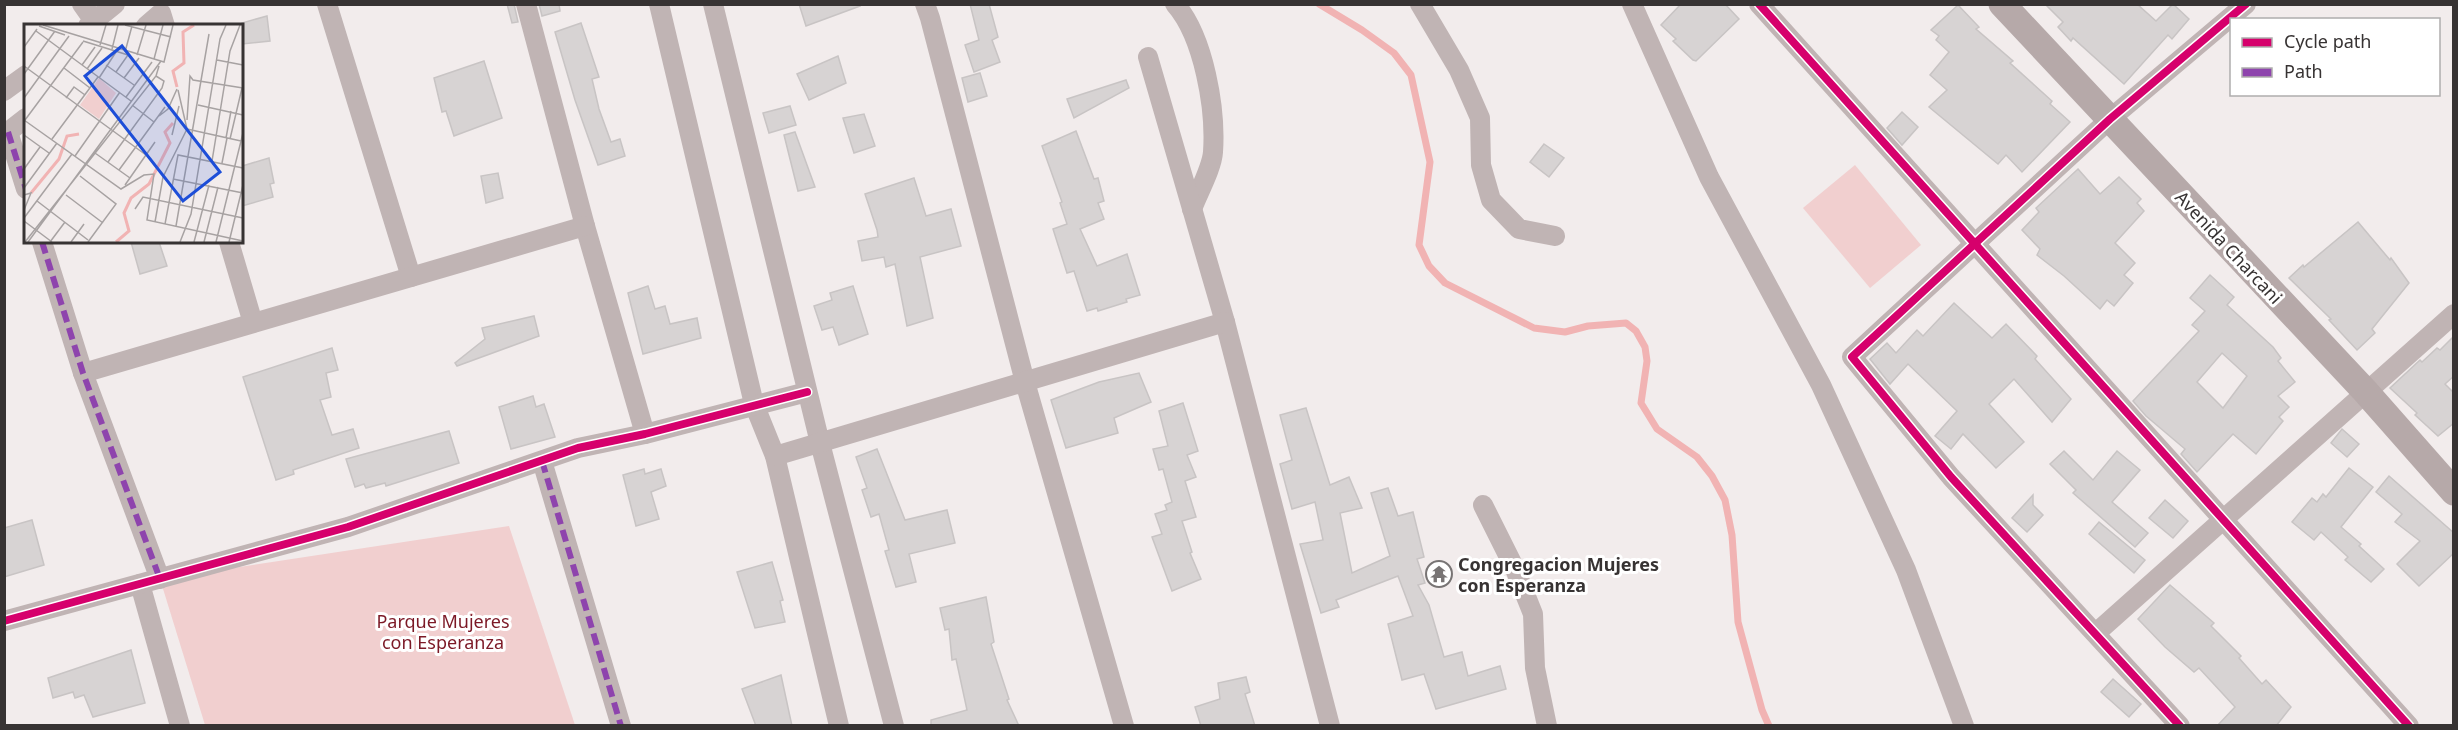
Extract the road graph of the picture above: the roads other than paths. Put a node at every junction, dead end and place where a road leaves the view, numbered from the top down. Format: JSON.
{"nodes":[{"id":1,"x":82,"y":4,"type":"edge"},
{"id":2,"x":115,"y":4,"type":"edge"},
{"id":3,"x":327,"y":4,"type":"edge"},
{"id":4,"x":526,"y":4,"type":"edge"},
{"id":5,"x":659,"y":4,"type":"edge"},
{"id":6,"x":713,"y":4,"type":"edge"},
{"id":7,"x":925,"y":4,"type":"edge"},
{"id":8,"x":1175,"y":4,"type":"edge"},
{"id":9,"x":1420,"y":4,"type":"edge"},
{"id":10,"x":1632,"y":4,"type":"edge"},
{"id":11,"x":1759,"y":4,"type":"edge"},
{"id":12,"x":2002,"y":4,"type":"edge"},
{"id":13,"x":2246,"y":4,"type":"edge"},
{"id":14,"x":91,"y":23,"type":"edge"},
{"id":15,"x":148,"y":24,"type":"edge"},
{"id":16,"x":164,"y":24,"type":"edge"},
{"id":17,"x":1148,"y":57,"type":"dead end"},
{"id":18,"x":24,"y":76,"type":"edge"},
{"id":19,"x":4,"y":91,"type":"edge"},
{"id":20,"x":2110,"y":119,"type":"junction"},
{"id":21,"x":24,"y":120,"type":"edge"},
{"id":22,"x":6,"y":133,"type":"edge"},
{"id":23,"x":24,"y":183,"type":"edge"},
{"id":24,"x":1192,"y":209,"type":"junction"},
{"id":25,"x":585,"y":226,"type":"junction"},
{"id":26,"x":1555,"y":236,"type":"dead end"},
{"id":27,"x":42,"y":243,"type":"edge"},
{"id":28,"x":229,"y":243,"type":"edge"},
{"id":29,"x":1973,"y":243,"type":"junction"},
{"id":30,"x":411,"y":277,"type":"junction"},
{"id":31,"x":2454,"y":314,"type":"edge"},
{"id":32,"x":1225,"y":322,"type":"junction"},
{"id":33,"x":253,"y":323,"type":"junction"},
{"id":34,"x":83,"y":373,"type":"junction"},
{"id":35,"x":1025,"y":382,"type":"junction"},
{"id":36,"x":807,"y":392,"type":"junction"},
{"id":37,"x":2365,"y":392,"type":"junction"},
{"id":38,"x":754,"y":404,"type":"junction"},
{"id":39,"x":645,"y":434,"type":"junction"},
{"id":40,"x":820,"y":443,"type":"junction"},
{"id":41,"x":775,"y":456,"type":"junction"},
{"id":42,"x":542,"y":461,"type":"junction"},
{"id":43,"x":2454,"y":492,"type":"edge"},
{"id":44,"x":1483,"y":505,"type":"dead end"},
{"id":45,"x":2224,"y":520,"type":"junction"},
{"id":46,"x":160,"y":579,"type":"junction"},
{"id":47,"x":140,"y":584,"type":"junction"},
{"id":48,"x":4,"y":621,"type":"edge"},
{"id":49,"x":2096,"y":633,"type":"junction"},
{"id":50,"x":180,"y":726,"type":"edge"},
{"id":51,"x":621,"y":726,"type":"edge"},
{"id":52,"x":839,"y":726,"type":"edge"},
{"id":53,"x":894,"y":726,"type":"edge"},
{"id":54,"x":1124,"y":726,"type":"edge"},
{"id":55,"x":1330,"y":726,"type":"edge"},
{"id":56,"x":1547,"y":726,"type":"edge"},
{"id":57,"x":1964,"y":726,"type":"edge"},
{"id":58,"x":2180,"y":726,"type":"edge"},
{"id":59,"x":2409,"y":726,"type":"edge"}],
"edges":[{"from":1,"to":14,"type":"street"},
{"from":2,"to":14,"type":"street"},
{"from":3,"to":30,"type":"street"},
{"from":4,"to":25,"type":"street"},
{"from":5,"to":38,"type":"street"},
{"from":6,"to":36,"type":"street"},
{"from":7,"to":35,"type":"street"},
{"from":8,"to":24,"type":"street"},
{"from":9,"to":26,"type":"street"},
{"from":10,"to":57,"type":"street"},
{"from":11,"to":29,"type":"street"},
{"from":12,"to":20,"type":"main road","name":"Avenida Charcani"},
{"from":13,"to":20,"type":"street"},
{"from":15,"to":16,"type":"street"},
{"from":17,"to":24,"type":"street"},
{"from":18,"to":19,"type":"street"},
{"from":20,"to":29,"type":"street"},
{"from":20,"to":37,"type":"main road","name":"Avenida Charcani"},
{"from":21,"to":22,"type":"street"},
{"from":22,"to":23,"type":"street"},
{"from":24,"to":32,"type":"street"},
{"from":25,"to":30,"type":"street"},
{"from":25,"to":39,"type":"street"},
{"from":27,"to":34,"type":"street"},
{"from":28,"to":33,"type":"street"},
{"from":29,"to":45,"type":"street"},
{"from":29,"to":49,"type":"street"},
{"from":30,"to":33,"type":"street"},
{"from":31,"to":37,"type":"street"},
{"from":32,"to":35,"type":"street"},
{"from":32,"to":55,"type":"street"},
{"from":33,"to":34,"type":"street"},
{"from":34,"to":46,"type":"street"},
{"from":35,"to":40,"type":"street"},
{"from":35,"to":54,"type":"street"},
{"from":36,"to":38,"type":"street"},
{"from":36,"to":40,"type":"street"},
{"from":37,"to":43,"type":"main road","name":"Avenida Charcani"},
{"from":37,"to":45,"type":"street"},
{"from":38,"to":39,"type":"street"},
{"from":38,"to":41,"type":"street"},
{"from":39,"to":42,"type":"street"},
{"from":40,"to":41,"type":"street"},
{"from":40,"to":53,"type":"street"},
{"from":41,"to":52,"type":"street"},
{"from":42,"to":46,"type":"street"},
{"from":42,"to":51,"type":"street"},
{"from":44,"to":56,"type":"street"},
{"from":45,"to":49,"type":"street"},
{"from":45,"to":59,"type":"street"},
{"from":46,"to":47,"type":"street"},
{"from":47,"to":48,"type":"street"},
{"from":47,"to":50,"type":"street"},
{"from":49,"to":58,"type":"street"}]}
